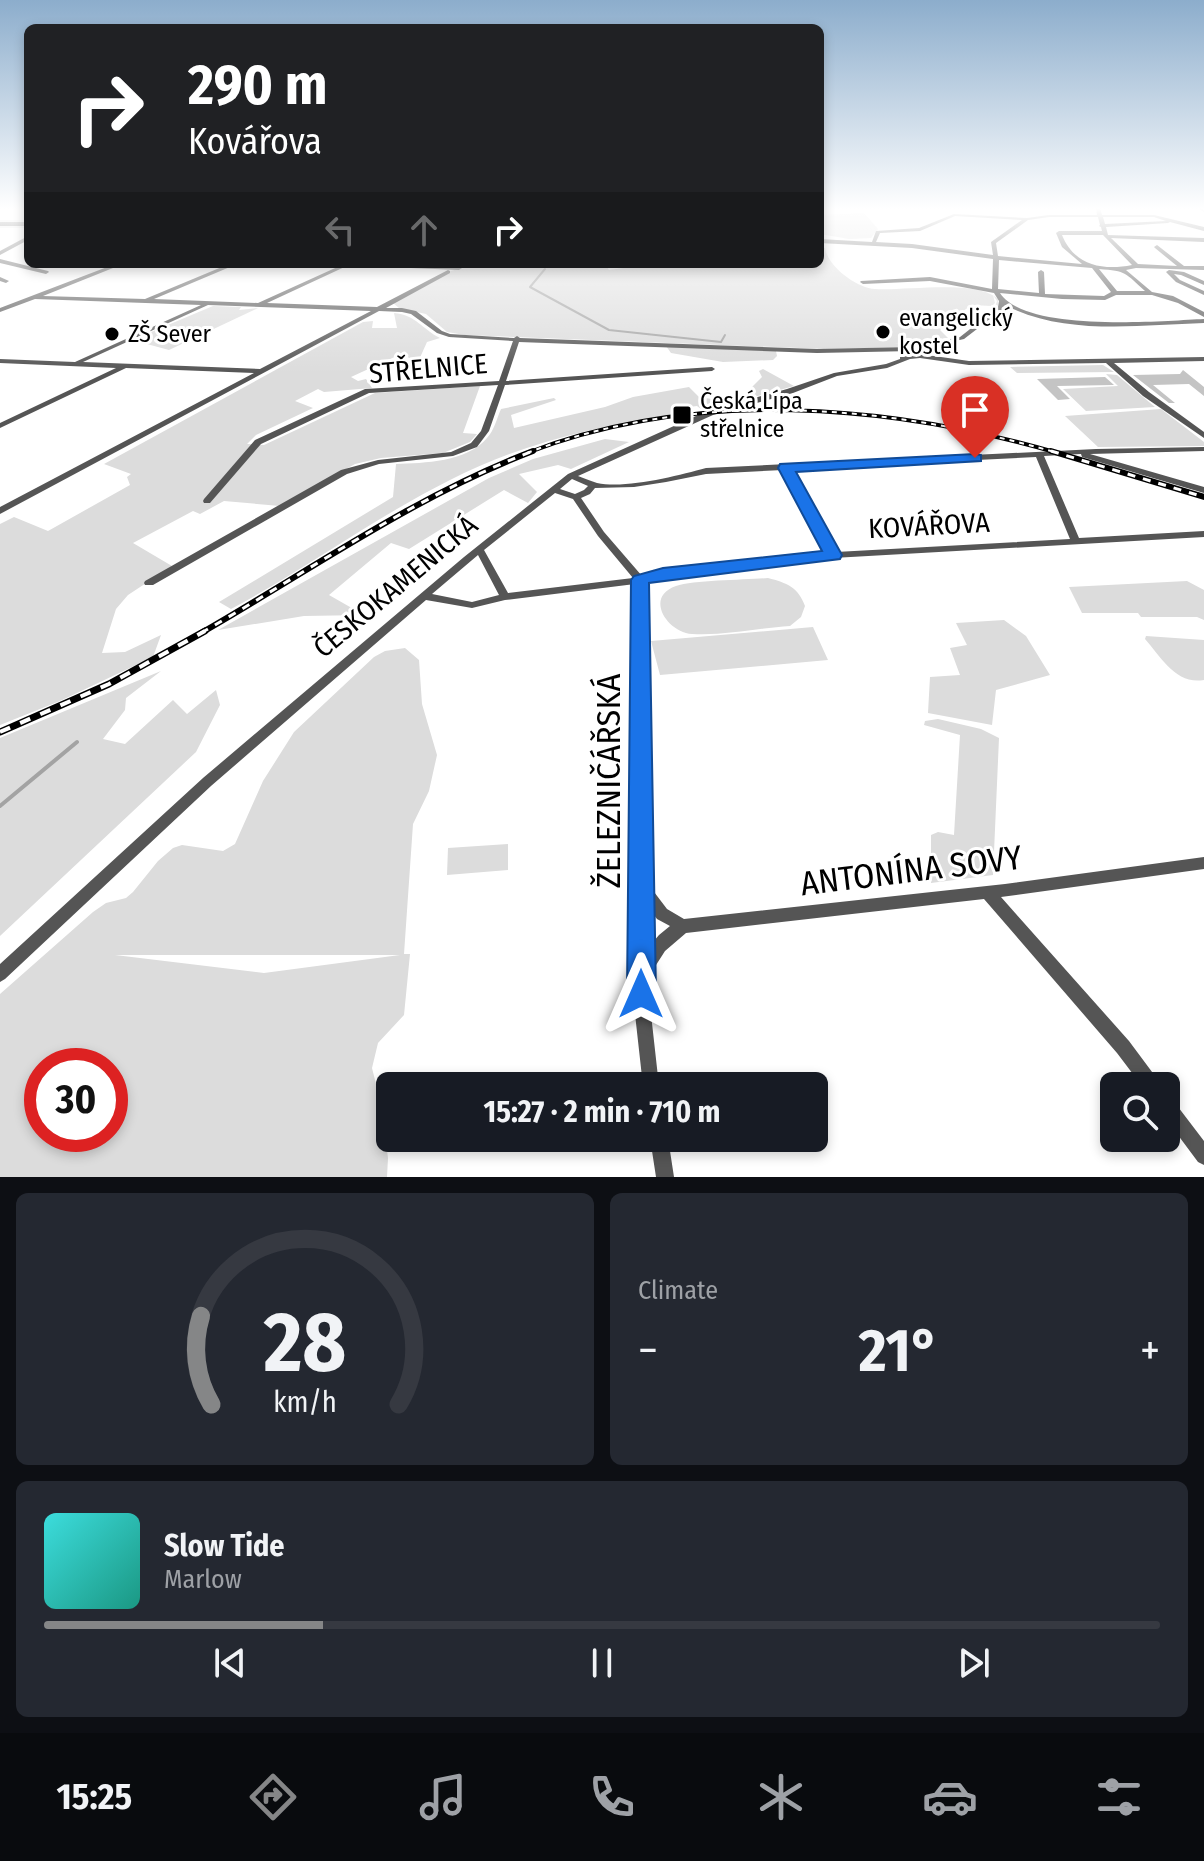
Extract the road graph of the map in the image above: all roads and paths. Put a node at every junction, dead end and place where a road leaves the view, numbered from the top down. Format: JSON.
{"nodes":[{"id":1,"x":996,"y":263,"type":"edge"},
{"id":2,"x":1059,"y":263,"type":"edge"},
{"id":3,"x":1084,"y":263,"type":"edge"},
{"id":4,"x":1133,"y":263,"type":"edge"},
{"id":5,"x":1177,"y":263,"type":"edge"},
{"id":6,"x":1086,"y":265,"type":"junction"},
{"id":7,"x":1136,"y":266,"type":"junction"},
{"id":8,"x":1182,"y":267,"type":"junction"},
{"id":9,"x":29,"y":268,"type":"edge"},
{"id":10,"x":109,"y":268,"type":"edge"},
{"id":11,"x":224,"y":268,"type":"edge"},
{"id":12,"x":339,"y":268,"type":"edge"},
{"id":13,"x":419,"y":268,"type":"edge"},
{"id":14,"x":457,"y":268,"type":"edge"},
{"id":15,"x":1095,"y":268,"type":"junction"},
{"id":16,"x":1204,"y":268,"type":"edge"},
{"id":17,"x":1120,"y":269,"type":"junction"},
{"id":18,"x":447,"y":270,"type":"junction"},
{"id":19,"x":46,"y":272,"type":"dead end"},
{"id":20,"x":1041,"y":272,"type":"dead end"},
{"id":21,"x":863,"y":282,"type":"dead end"},
{"id":22,"x":1204,"y":283,"type":"edge"},
{"id":23,"x":62,"y":286,"type":"junction"},
{"id":24,"x":995,"y":290,"type":"junction"},
{"id":25,"x":1149,"y":292,"type":"junction"},
{"id":26,"x":1115,"y":293,"type":"junction"},
{"id":27,"x":1204,"y":293,"type":"edge"},
{"id":28,"x":1042,"y":295,"type":"junction"},
{"id":29,"x":34,"y":297,"type":"junction"},
{"id":30,"x":54,"y":298,"type":"junction"},
{"id":31,"x":1204,"y":299,"type":"edge"},
{"id":32,"x":144,"y":301,"type":"junction"},
{"id":33,"x":1186,"y":301,"type":"junction"},
{"id":34,"x":207,"y":304,"type":"junction"},
{"id":35,"x":258,"y":305,"type":"junction"},
{"id":36,"x":1001,"y":305,"type":"junction"},
{"id":37,"x":376,"y":309,"type":"junction"},
{"id":38,"x":0,"y":310,"type":"edge"},
{"id":39,"x":1204,"y":318,"type":"edge"},
{"id":40,"x":517,"y":338,"type":"junction"},
{"id":41,"x":912,"y":349,"type":"junction"},
{"id":42,"x":920,"y":356,"type":"junction"},
{"id":43,"x":899,"y":357,"type":"junction"},
{"id":44,"x":1204,"y":359,"type":"edge"},
{"id":45,"x":0,"y":361,"type":"edge"},
{"id":46,"x":1108,"y":361,"type":"junction"},
{"id":47,"x":74,"y":363,"type":"junction"},
{"id":48,"x":126,"y":365,"type":"junction"},
{"id":49,"x":712,"y":369,"type":"dead end"},
{"id":50,"x":260,"y":371,"type":"junction"},
{"id":51,"x":502,"y":383,"type":"junction"},
{"id":52,"x":0,"y":426,"type":"edge"},
{"id":53,"x":1204,"y":436,"type":"edge"},
{"id":54,"x":1204,"y":449,"type":"edge"},
{"id":55,"x":1076,"y":452,"type":"junction"},
{"id":56,"x":1039,"y":455,"type":"junction"},
{"id":57,"x":786,"y":468,"type":"junction"},
{"id":58,"x":571,"y":476,"type":"junction"},
{"id":59,"x":593,"y":485,"type":"junction"},
{"id":60,"x":553,"y":490,"type":"junction"},
{"id":61,"x":1204,"y":490,"type":"edge"},
{"id":62,"x":576,"y":497,"type":"junction"},
{"id":63,"x":207,"y":501,"type":"dead end"},
{"id":64,"x":2,"y":509,"type":"edge"},
{"id":65,"x":1204,"y":534,"type":"edge"},
{"id":66,"x":1075,"y":540,"type":"junction"},
{"id":67,"x":479,"y":549,"type":"junction"},
{"id":68,"x":833,"y":555,"type":"junction"},
{"id":69,"x":640,"y":580,"type":"junction"},
{"id":70,"x":149,"y":583,"type":"dead end"},
{"id":71,"x":423,"y":596,"type":"junction"},
{"id":72,"x":505,"y":597,"type":"junction"},
{"id":73,"x":1204,"y":863,"type":"edge"},
{"id":74,"x":641,"y":886,"type":"junction"},
{"id":75,"x":987,"y":892,"type":"junction"},
{"id":76,"x":683,"y":926,"type":"junction"},
{"id":77,"x":0,"y":974,"type":"edge"},
{"id":78,"x":641,"y":974,"type":"junction"},
{"id":79,"x":650,"y":1072,"type":"edge"},
{"id":80,"x":1142,"y":1072,"type":"edge"},
{"id":81,"x":1180,"y":1124,"type":"edge"},
{"id":82,"x":661,"y":1152,"type":"edge"},
{"id":83,"x":1204,"y":1156,"type":"edge"},
{"id":84,"x":665,"y":1177,"type":"edge"}],
"edges":[{"from":1,"to":24,"type":"street"},
{"from":2,"to":6,"type":"street"},
{"from":3,"to":6,"type":"street"},
{"from":4,"to":7,"type":"street"},
{"from":5,"to":8,"type":"street"},
{"from":6,"to":15,"type":"street"},
{"from":7,"to":8,"type":"street"},
{"from":7,"to":17,"type":"street"},
{"from":8,"to":16,"type":"street"},
{"from":9,"to":19,"type":"street"},
{"from":10,"to":23,"type":"street"},
{"from":11,"to":32,"type":"street"},
{"from":12,"to":35,"type":"street"},
{"from":13,"to":18,"type":"street"},
{"from":14,"to":18,"type":"street"},
{"from":15,"to":17,"type":"street"},
{"from":15,"to":26,"type":"street"},
{"from":17,"to":25,"type":"street"},
{"from":18,"to":37,"type":"street"},
{"from":20,"to":28,"type":"street"},
{"from":21,"to":24,"type":"street"},
{"from":22,"to":27,"type":"street"},
{"from":23,"to":29,"type":"street"},
{"from":23,"to":30,"type":"street"},
{"from":24,"to":28,"type":"street"},
{"from":24,"to":36,"type":"street"},
{"from":25,"to":26,"type":"street"},
{"from":25,"to":33,"type":"street"},
{"from":26,"to":28,"type":"street"},
{"from":29,"to":30,"type":"street"},
{"from":29,"to":38,"type":"street"},
{"from":30,"to":32,"type":"street"},
{"from":31,"to":33,"type":"street"},
{"from":32,"to":34,"type":"street"},
{"from":33,"to":39,"type":"street"},
{"from":34,"to":35,"type":"street"},
{"from":34,"to":47,"type":"street"},
{"from":35,"to":37,"type":"street"},
{"from":36,"to":39,"type":"street"},
{"from":36,"to":41,"type":"street"},
{"from":37,"to":40,"type":"street"},
{"from":37,"to":50,"type":"street"},
{"from":40,"to":43,"type":"street"},
{"from":40,"to":51,"type":"street"},
{"from":41,"to":42,"type":"street"},
{"from":41,"to":43,"type":"street"},
{"from":42,"to":43,"type":"street"},
{"from":42,"to":46,"type":"street"},
{"from":43,"to":58,"type":"street","name":"ČESKOKAMENICKÁ"},
{"from":44,"to":46,"type":"street"},
{"from":45,"to":47,"type":"street"},
{"from":46,"to":53,"type":"street"},
{"from":47,"to":48,"type":"street"},
{"from":48,"to":50,"type":"street"},
{"from":48,"to":52,"type":"street"},
{"from":49,"to":51,"type":"street"},
{"from":50,"to":64,"type":"street"},
{"from":51,"to":63,"type":"street","name":"STŘELNICE"},
{"from":51,"to":70,"type":"street","name":"STŘELNICE"},
{"from":54,"to":55,"type":"street"},
{"from":55,"to":56,"type":"street"},
{"from":55,"to":61,"type":"street"},
{"from":56,"to":57,"type":"street"},
{"from":56,"to":66,"type":"street"},
{"from":57,"to":59,"type":"street"},
{"from":57,"to":68,"type":"street"},
{"from":58,"to":59,"type":"street"},
{"from":58,"to":60,"type":"street","name":"ČESKOKAMENICKÁ"},
{"from":59,"to":62,"type":"street"},
{"from":60,"to":62,"type":"street"},
{"from":60,"to":67,"type":"street","name":"ČESKOKAMENICKÁ"},
{"from":62,"to":69,"type":"street"},
{"from":65,"to":66,"type":"street","name":"KOVÁŘOVA"},
{"from":66,"to":68,"type":"street","name":"KOVÁŘOVA"},
{"from":67,"to":71,"type":"street","name":"ČESKOKAMENICKÁ"},
{"from":67,"to":72,"type":"street"},
{"from":68,"to":69,"type":"street","name":"KOVÁŘOVA"},
{"from":69,"to":72,"type":"street","name":"KOVÁŘOVA"},
{"from":69,"to":74,"type":"street","name":"ŽELEZNIČÁŘSKÁ"},
{"from":71,"to":72,"type":"street","name":"KOVÁŘOVA"},
{"from":71,"to":77,"type":"street","name":"ČESKOKAMENICKÁ"},
{"from":73,"to":75,"type":"street","name":"ANTONÍNA SOVY"},
{"from":74,"to":76,"type":"street"},
{"from":74,"to":78,"type":"street","name":"ŽELEZNIČÁŘSKÁ"},
{"from":75,"to":76,"type":"street","name":"ANTONÍNA SOVY"},
{"from":75,"to":80,"type":"street"},
{"from":76,"to":78,"type":"street"},
{"from":78,"to":79,"type":"street","name":"ŽELEZNIČÁŘSKÁ"},
{"from":81,"to":83,"type":"street"},
{"from":82,"to":84,"type":"street"}]}
